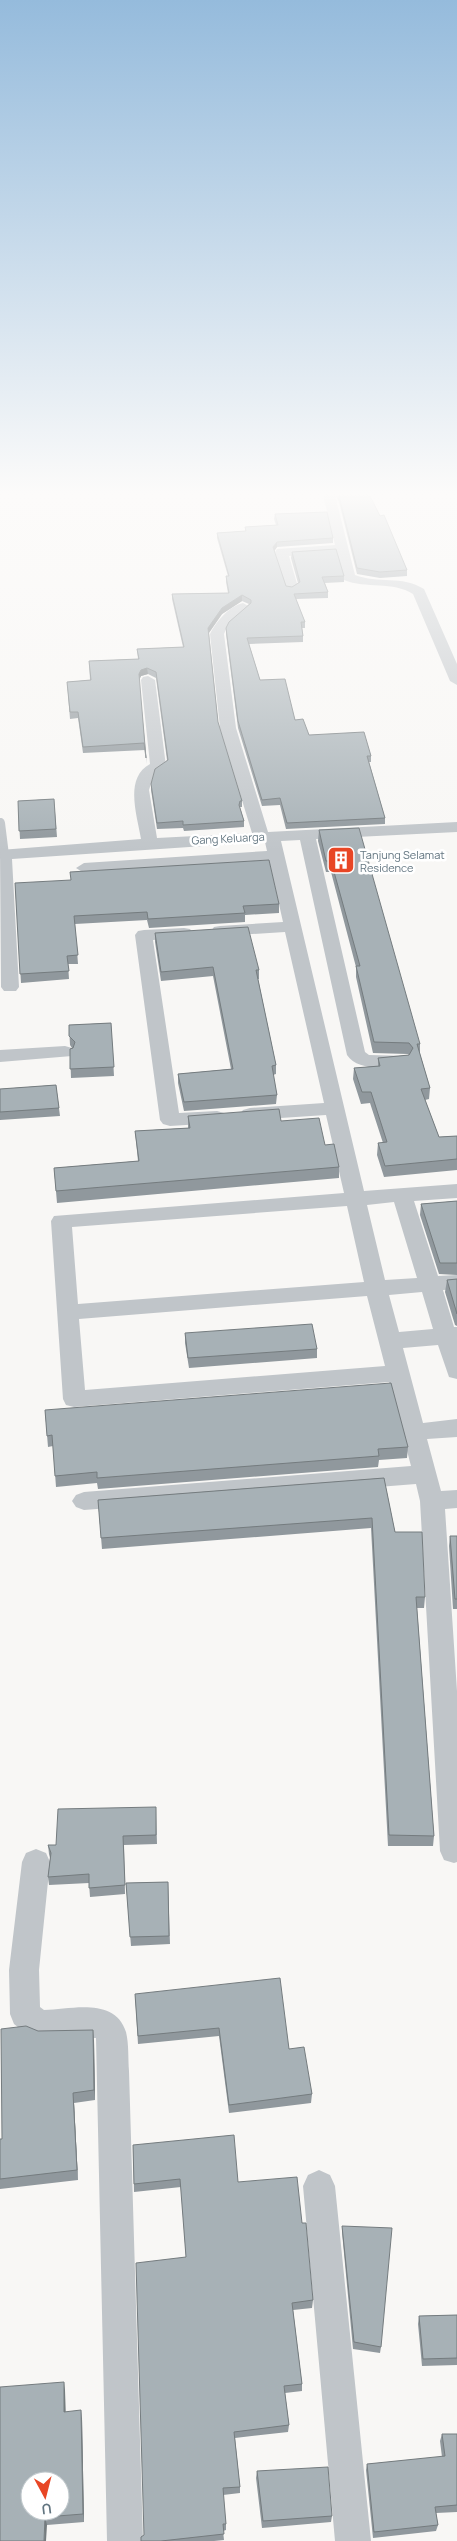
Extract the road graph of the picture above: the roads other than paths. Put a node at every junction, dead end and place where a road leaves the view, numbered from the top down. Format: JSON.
{"nodes":[{"id":1,"x":235,"y":614,"type":"edge"},
{"id":2,"x":428,"y":614,"type":"edge"},
{"id":3,"x":148,"y":680,"type":"dead end"},
{"id":4,"x":457,"y":681,"type":"edge"},
{"id":5,"x":0,"y":822,"type":"edge"},
{"id":6,"x":457,"y":827,"type":"edge"},
{"id":7,"x":307,"y":834,"type":"junction"},
{"id":8,"x":270,"y":842,"type":"junction"},
{"id":9,"x":150,"y":843,"type":"junction"},
{"id":10,"x":2,"y":855,"type":"edge"},
{"id":11,"x":84,"y":868,"type":"dead end"},
{"id":12,"x":294,"y":926,"type":"junction"},
{"id":13,"x":10,"y":987,"type":"dead end"},
{"id":14,"x":65,"y":1052,"type":"dead end"},
{"id":15,"x":0,"y":1056,"type":"edge"},
{"id":16,"x":401,"y":1060,"type":"edge"},
{"id":17,"x":335,"y":1108,"type":"junction"},
{"id":18,"x":457,"y":1191,"type":"edge"},
{"id":19,"x":402,"y":1195,"type":"junction"},
{"id":20,"x":356,"y":1198,"type":"junction"},
{"id":21,"x":457,"y":1282,"type":"edge"},
{"id":22,"x":430,"y":1284,"type":"junction"},
{"id":23,"x":376,"y":1288,"type":"junction"},
{"id":24,"x":67,"y":1312,"type":"junction"},
{"id":25,"x":452,"y":1335,"type":"edge"},
{"id":26,"x":390,"y":1341,"type":"junction"},
{"id":27,"x":457,"y":1371,"type":"edge"},
{"id":28,"x":398,"y":1373,"type":"junction"},
{"id":29,"x":457,"y":1428,"type":"edge"},
{"id":30,"x":415,"y":1432,"type":"junction"},
{"id":31,"x":425,"y":1474,"type":"junction"},
{"id":32,"x":457,"y":1499,"type":"edge"},
{"id":33,"x":84,"y":1501,"type":"dead end"},
{"id":34,"x":432,"y":1501,"type":"junction"},
{"id":35,"x":454,"y":1851,"type":"dead end"},
{"id":36,"x":36,"y":1862,"type":"dead end"},
{"id":37,"x":319,"y":2186,"type":"dead end"},
{"id":38,"x":125,"y":2541,"type":"edge"},
{"id":39,"x":353,"y":2541,"type":"edge"}],
"edges":[{"from":1,"to":8,"type":"street"},
{"from":2,"to":4,"type":"street"},
{"from":3,"to":9,"type":"street"},
{"from":5,"to":10,"type":"lane"},
{"from":6,"to":7,"type":"street","name":"Gang Keluarga"},
{"from":7,"to":8,"type":"street","name":"Gang Keluarga"},
{"from":7,"to":16,"type":"street"},
{"from":8,"to":9,"type":"street","name":"Gang Keluarga"},
{"from":8,"to":11,"type":"street"},
{"from":8,"to":12,"type":"street"},
{"from":9,"to":10,"type":"street","name":"Gang Keluarga"},
{"from":10,"to":13,"type":"street"},
{"from":12,"to":17,"type":"street"},
{"from":12,"to":17,"type":"street"},
{"from":14,"to":15,"type":"street"},
{"from":17,"to":20,"type":"street"},
{"from":18,"to":19,"type":"street"},
{"from":19,"to":20,"type":"street"},
{"from":19,"to":22,"type":"street"},
{"from":20,"to":23,"type":"street"},
{"from":20,"to":24,"type":"street"},
{"from":21,"to":22,"type":"street"},
{"from":22,"to":23,"type":"street"},
{"from":22,"to":25,"type":"street"},
{"from":23,"to":24,"type":"street"},
{"from":23,"to":26,"type":"street"},
{"from":24,"to":28,"type":"street"},
{"from":25,"to":26,"type":"street"},
{"from":25,"to":27,"type":"street"},
{"from":26,"to":28,"type":"street"},
{"from":28,"to":30,"type":"street"},
{"from":29,"to":30,"type":"street"},
{"from":30,"to":31,"type":"street"},
{"from":31,"to":33,"type":"street"},
{"from":31,"to":34,"type":"street"},
{"from":32,"to":34,"type":"street"},
{"from":34,"to":35,"type":"street"},
{"from":36,"to":38,"type":"street"},
{"from":37,"to":39,"type":"street"}]}
